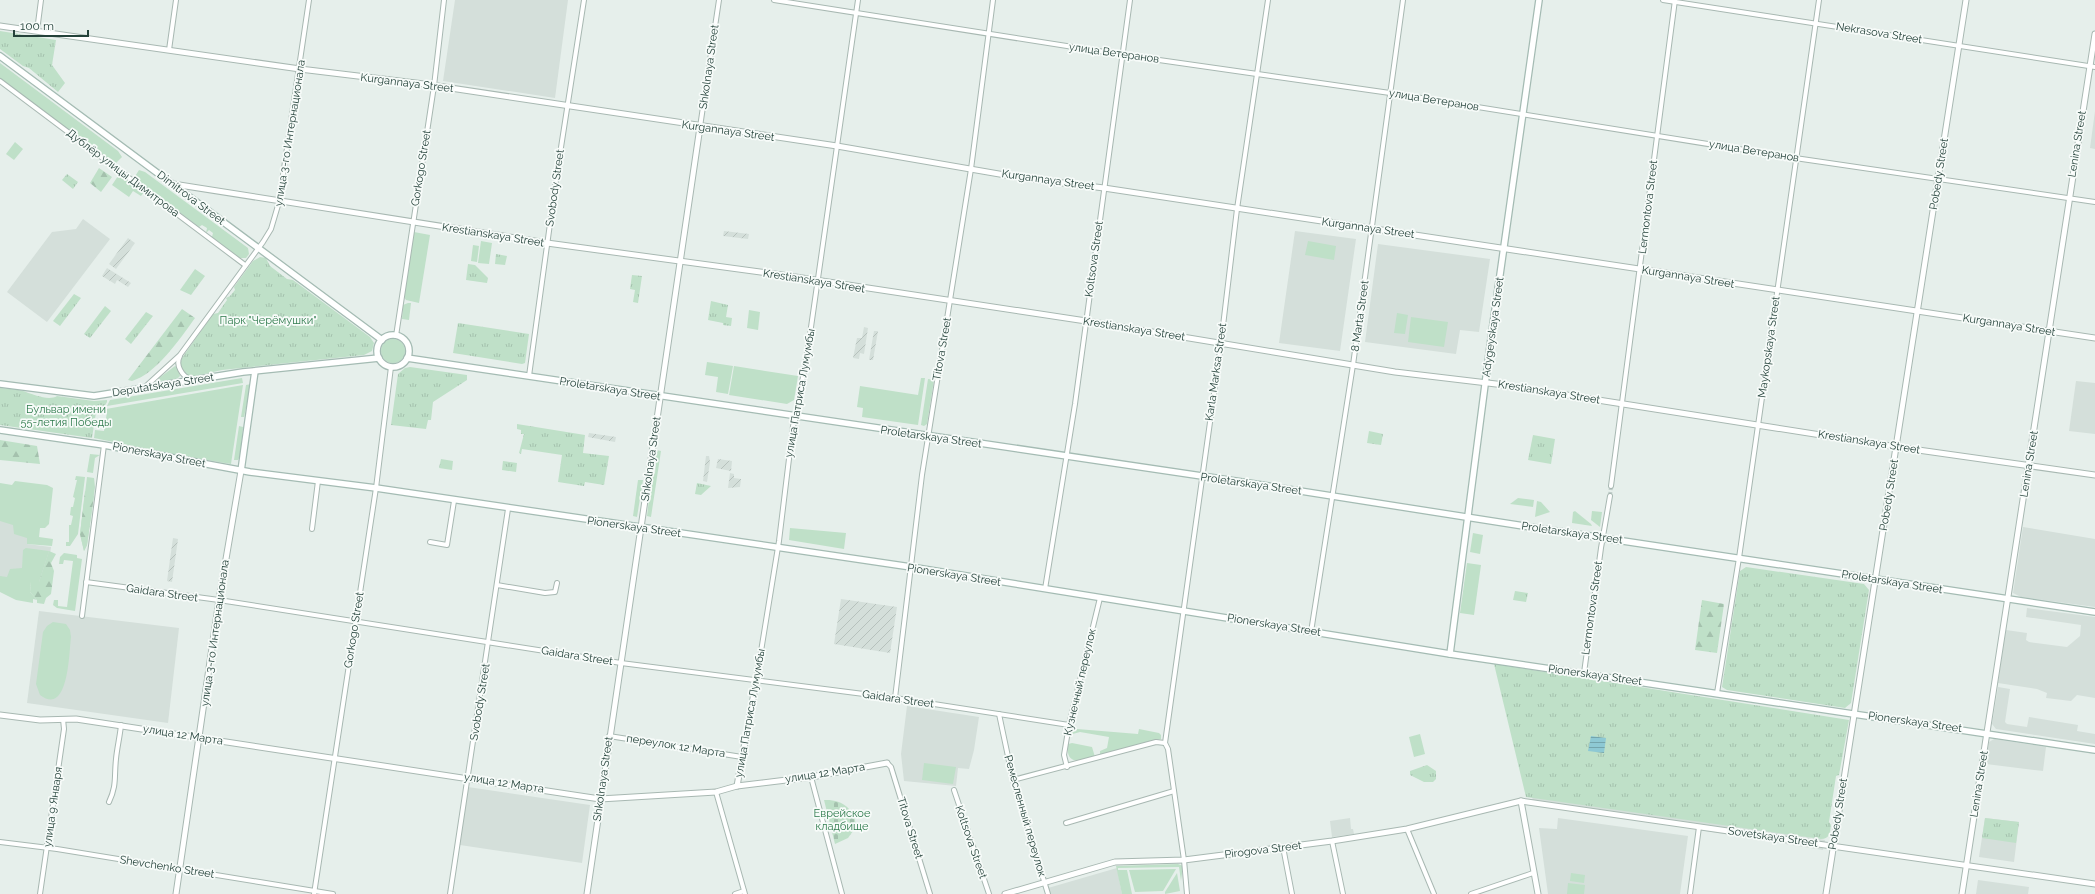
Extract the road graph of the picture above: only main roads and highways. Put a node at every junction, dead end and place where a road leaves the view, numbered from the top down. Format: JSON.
{"nodes":[{"id":1,"x":1539,"y":0,"type":"edge"},
{"id":2,"x":0,"y":56,"type":"edge"},
{"id":3,"x":382,"y":340,"type":"junction"},
{"id":4,"x":379,"y":358,"type":"junction"},
{"id":5,"x":408,"y":358,"type":"junction"},
{"id":6,"x":255,"y":372,"type":"junction"},
{"id":7,"x":0,"y":384,"type":"edge"},
{"id":8,"x":0,"y":430,"type":"edge"},
{"id":9,"x":241,"y":471,"type":"junction"},
{"id":10,"x":1468,"y":517,"type":"junction"},
{"id":11,"x":2095,"y":612,"type":"edge"},
{"id":12,"x":1450,"y":654,"type":"junction"},
{"id":13,"x":2095,"y":750,"type":"edge"}],
"edges":[{"from":1,"to":10,"type":"main road","name":"Adygeyskaya Street"},
{"from":2,"to":3,"type":"main road","name":"Dimitrova Street"},
{"from":3,"to":4,"type":"main road"},
{"from":3,"to":5,"type":"main road"},
{"from":4,"to":5,"type":"main road"},
{"from":4,"to":6,"type":"main road"},
{"from":5,"to":10,"type":"main road","name":"Proletarskaya Street"},
{"from":6,"to":7,"type":"main road","name":"Deputatskaya Street"},
{"from":6,"to":9,"type":"main road","name":"улица 3-го Интернационала"},
{"from":8,"to":9,"type":"main road","name":"Pionerskaya Street"},
{"from":9,"to":12,"type":"main road","name":"Pionerskaya Street"},
{"from":10,"to":11,"type":"main road","name":"Proletarskaya Street"},
{"from":10,"to":12,"type":"main road","name":"Adygeyskaya Street"},
{"from":12,"to":13,"type":"main road","name":"Pionerskaya Street"}]}
